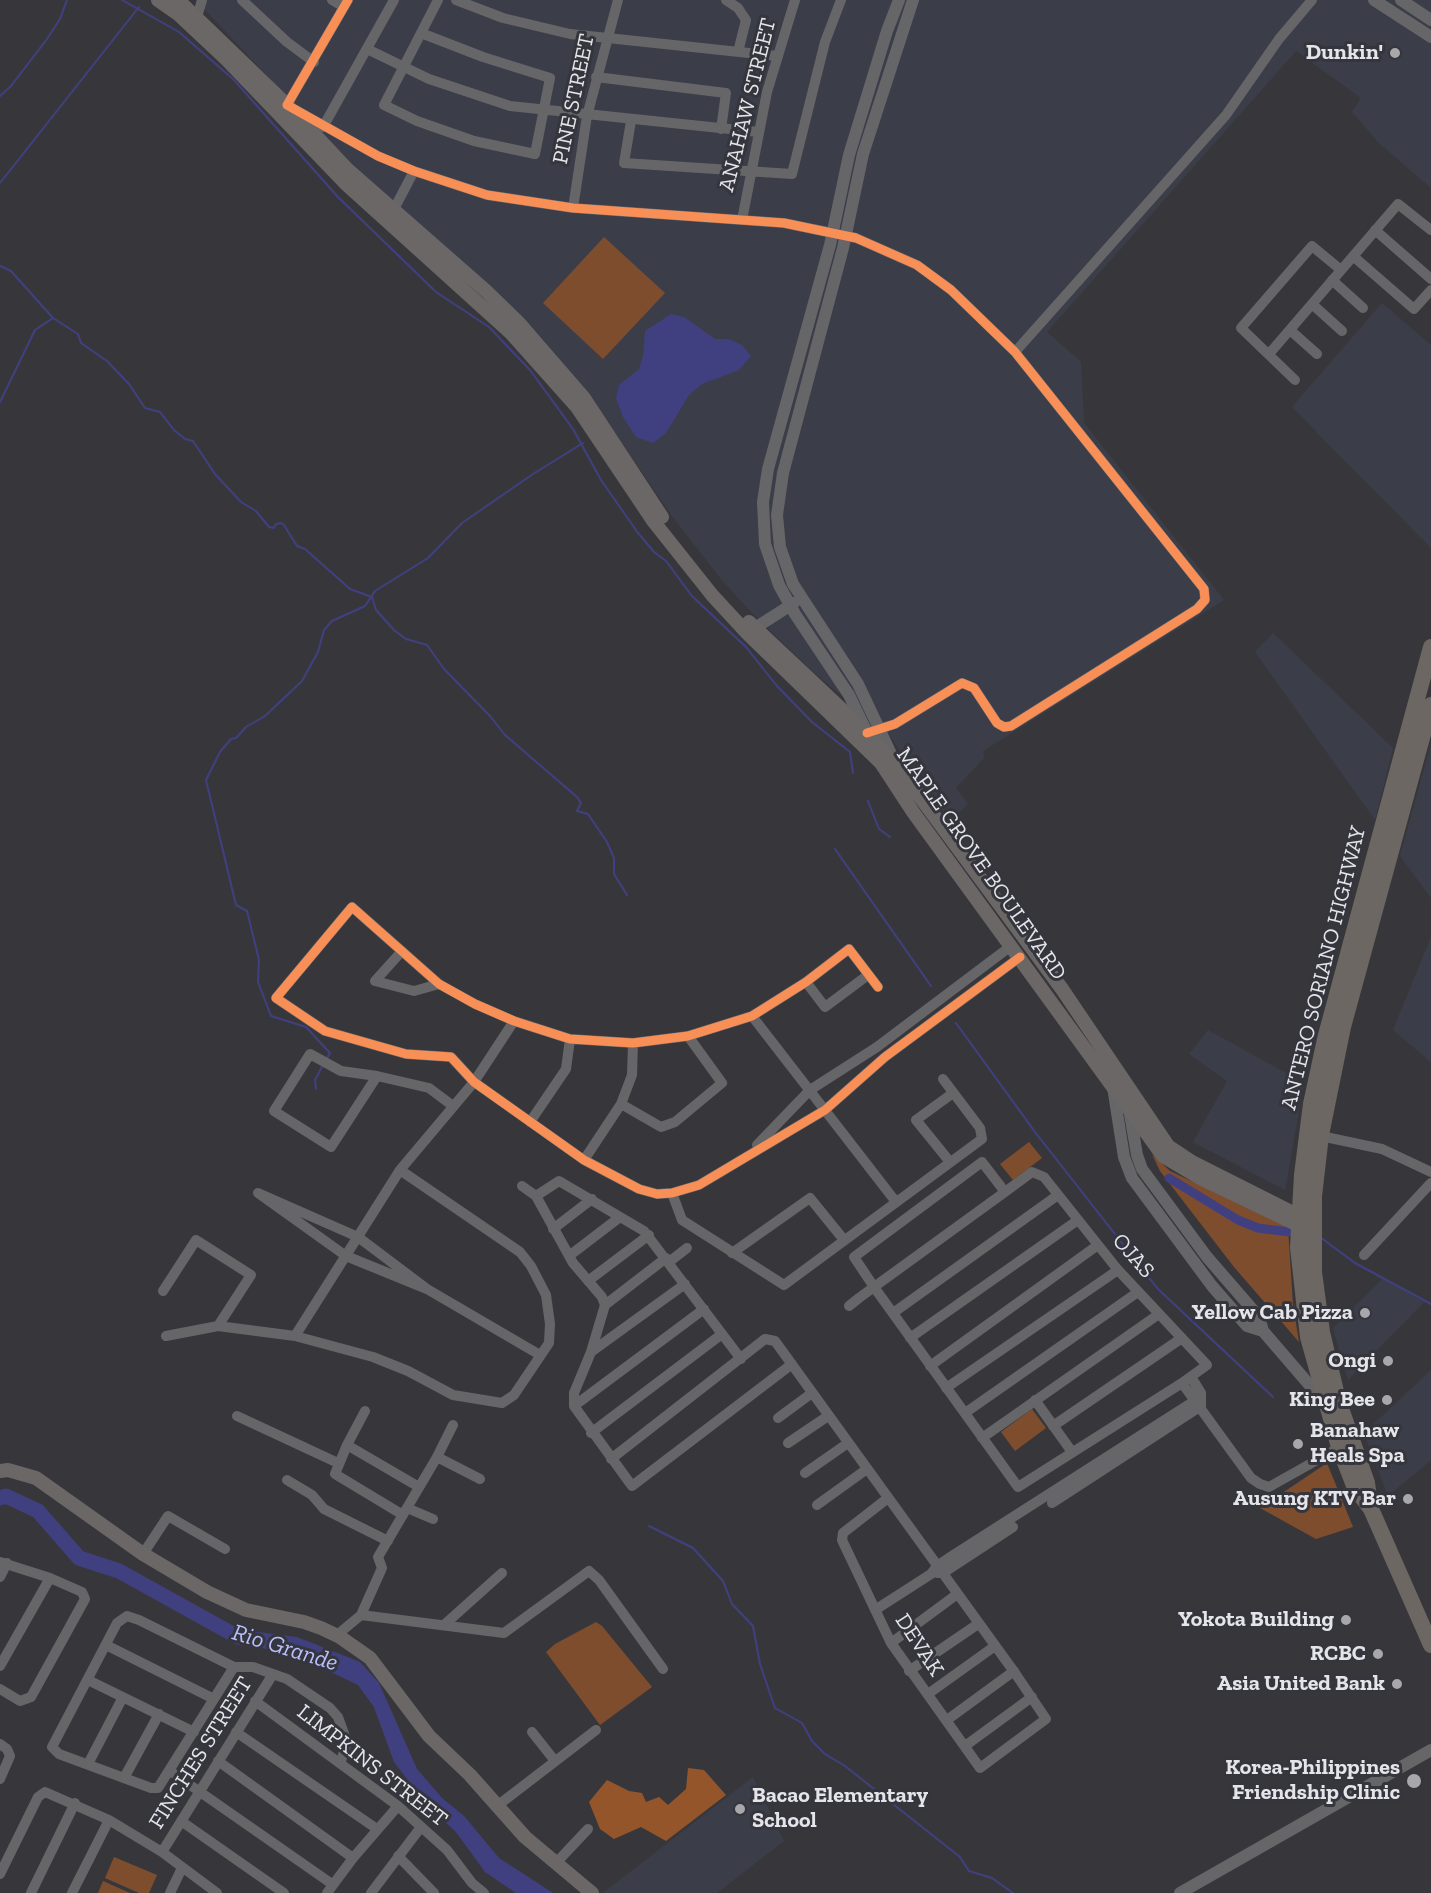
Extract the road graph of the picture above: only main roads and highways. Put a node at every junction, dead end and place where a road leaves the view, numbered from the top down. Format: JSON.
{"nodes":[{"id":1,"x":158,"y":0,"type":"edge"},
{"id":2,"x":178,"y":0,"type":"edge"},
{"id":3,"x":1431,"y":647,"type":"edge"},
{"id":4,"x":1431,"y":705,"type":"edge"},
{"id":5,"x":1118,"y":1083,"type":"junction"},
{"id":6,"x":1314,"y":1134,"type":"junction"},
{"id":7,"x":1303,"y":1221,"type":"junction"},
{"id":8,"x":1345,"y":1444,"type":"junction"},
{"id":9,"x":0,"y":1471,"type":"edge"},
{"id":10,"x":1429,"y":1634,"type":"edge"},
{"id":11,"x":592,"y":1893,"type":"edge"}],
"edges":[{"from":1,"to":5,"type":"main road","name":"MAPLE GROVE BOULEVARD"},
{"from":2,"to":5,"type":"main road","name":"MAPLE GROVE BOULEVARD"},
{"from":3,"to":6,"type":"main road","name":"ANTERO SORIANO HIGHWAY"},
{"from":4,"to":6,"type":"main road","name":"ANTERO SORIANO HIGHWAY"},
{"from":5,"to":7,"type":"main road"},
{"from":5,"to":7,"type":"main road"},
{"from":6,"to":7,"type":"main road","name":"ANTERO SORIANO HIGHWAY"},
{"from":7,"to":8,"type":"main road","name":"ANTERO SORIANO HIGHWAY"},
{"from":7,"to":8,"type":"main road","name":"ANTERO SORIANO HIGHWAY"},
{"from":8,"to":10,"type":"main road","name":"ANTERO SORIANO HIGHWAY"},
{"from":9,"to":11,"type":"main road"}]}
